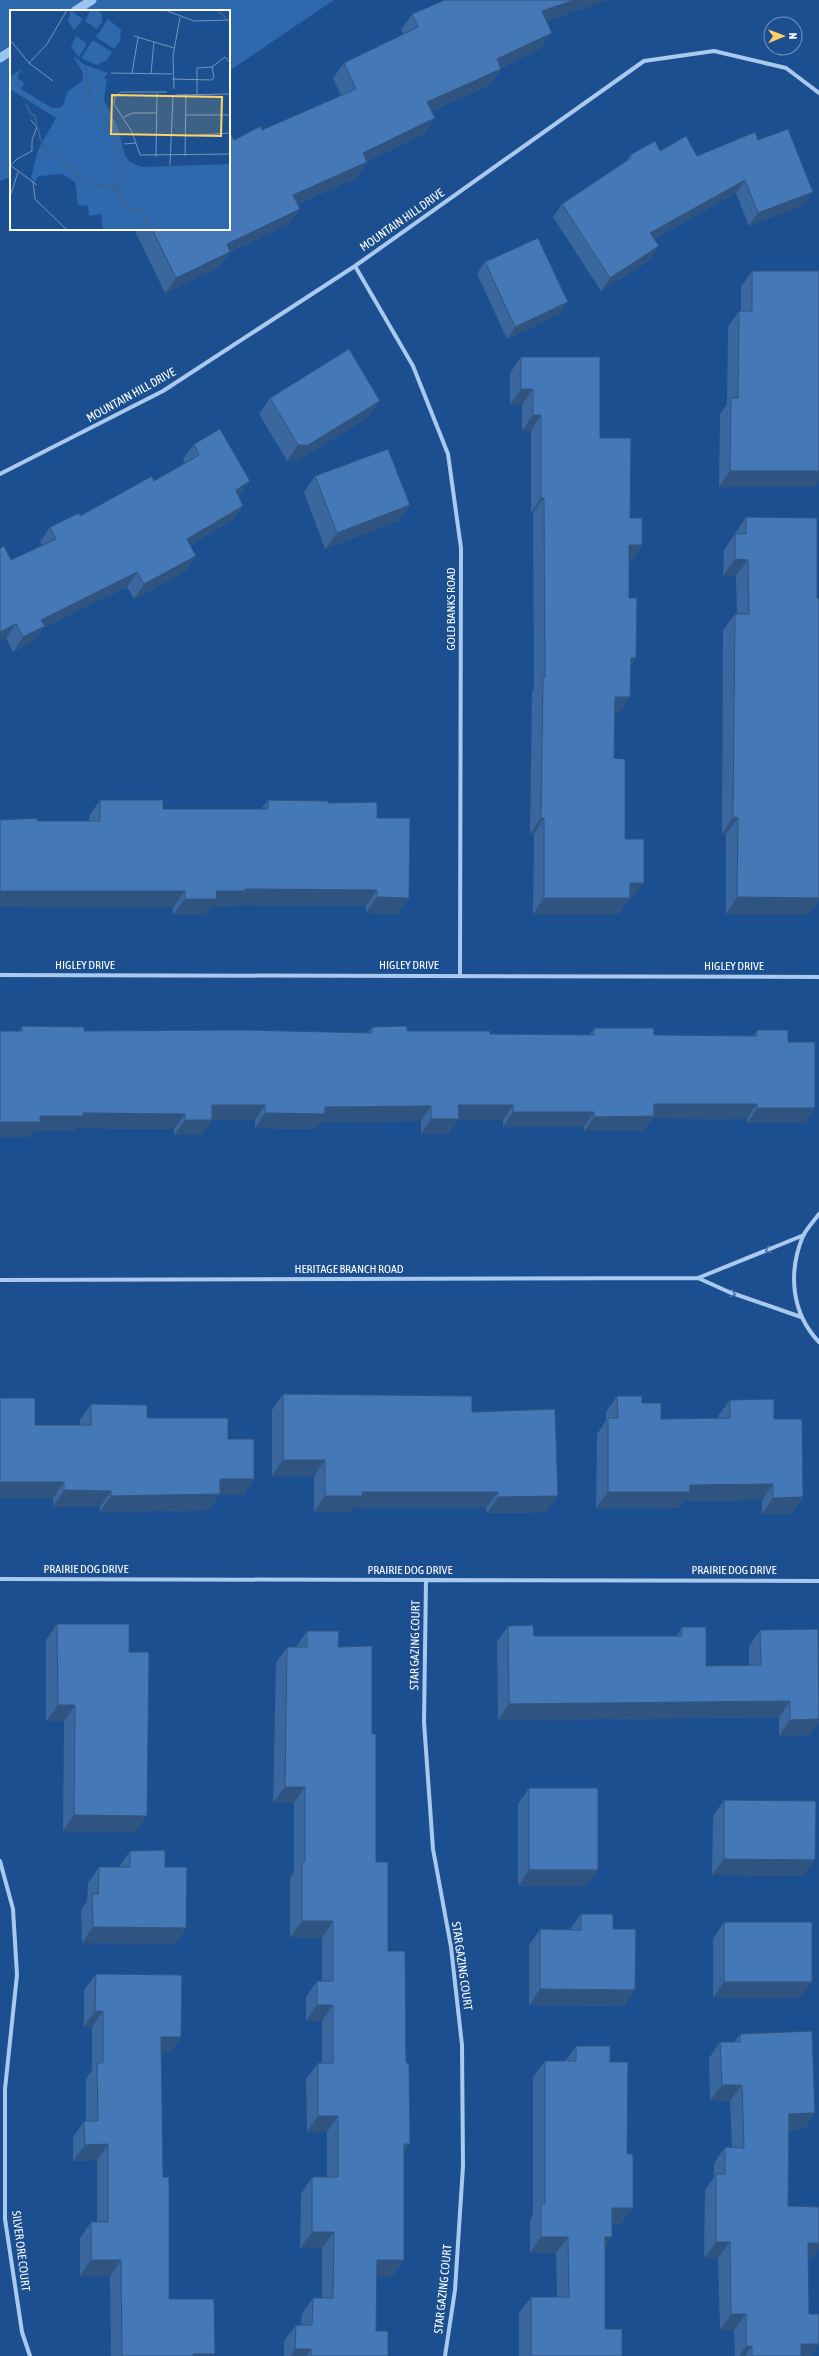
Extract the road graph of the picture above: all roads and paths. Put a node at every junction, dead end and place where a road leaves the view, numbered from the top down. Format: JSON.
{"nodes":[{"id":1,"x":819,"y":94,"type":"edge"},
{"id":2,"x":355,"y":266,"type":"junction"},
{"id":3,"x":0,"y":474,"type":"edge"},
{"id":4,"x":0,"y":975,"type":"edge"},
{"id":5,"x":460,"y":975,"type":"junction"},
{"id":6,"x":819,"y":976,"type":"edge"},
{"id":7,"x":819,"y":1214,"type":"edge"},
{"id":8,"x":804,"y":1235,"type":"junction"},
{"id":9,"x":698,"y":1278,"type":"junction"},
{"id":10,"x":0,"y":1280,"type":"edge"},
{"id":11,"x":802,"y":1317,"type":"junction"},
{"id":12,"x":819,"y":1342,"type":"edge"},
{"id":13,"x":0,"y":1579,"type":"edge"},
{"id":14,"x":426,"y":1580,"type":"junction"},
{"id":15,"x":819,"y":1581,"type":"edge"},
{"id":16,"x":0,"y":1861,"type":"edge"},
{"id":17,"x":30,"y":2356,"type":"edge"},
{"id":18,"x":445,"y":2356,"type":"edge"}],
"edges":[{"from":1,"to":2,"type":"street","name":"MOUNTAIN HILL DRIVE"},
{"from":2,"to":3,"type":"street","name":"MOUNTAIN HILL DRIVE"},
{"from":2,"to":5,"type":"street","name":"GOLD BANKS ROAD"},
{"from":4,"to":5,"type":"street","name":"HIGLEY DRIVE"},
{"from":5,"to":6,"type":"street","name":"HIGLEY DRIVE"},
{"from":7,"to":8,"type":"street"},
{"from":8,"to":9,"type":"street","name":"HERITAGE BRANCH ROAD","one_way":true},
{"from":8,"to":11,"type":"street"},
{"from":9,"to":10,"type":"street","name":"HERITAGE BRANCH ROAD"},
{"from":9,"to":11,"type":"street","name":"HERITAGE BRANCH ROAD","one_way":true},
{"from":11,"to":12,"type":"street"},
{"from":13,"to":14,"type":"street","name":"PRAIRIE DOG DRIVE"},
{"from":14,"to":15,"type":"street","name":"PRAIRIE DOG DRIVE"},
{"from":14,"to":18,"type":"street","name":"STAR GAZING COURT"},
{"from":16,"to":17,"type":"street","name":"SILVER ORE COURT"}]}
